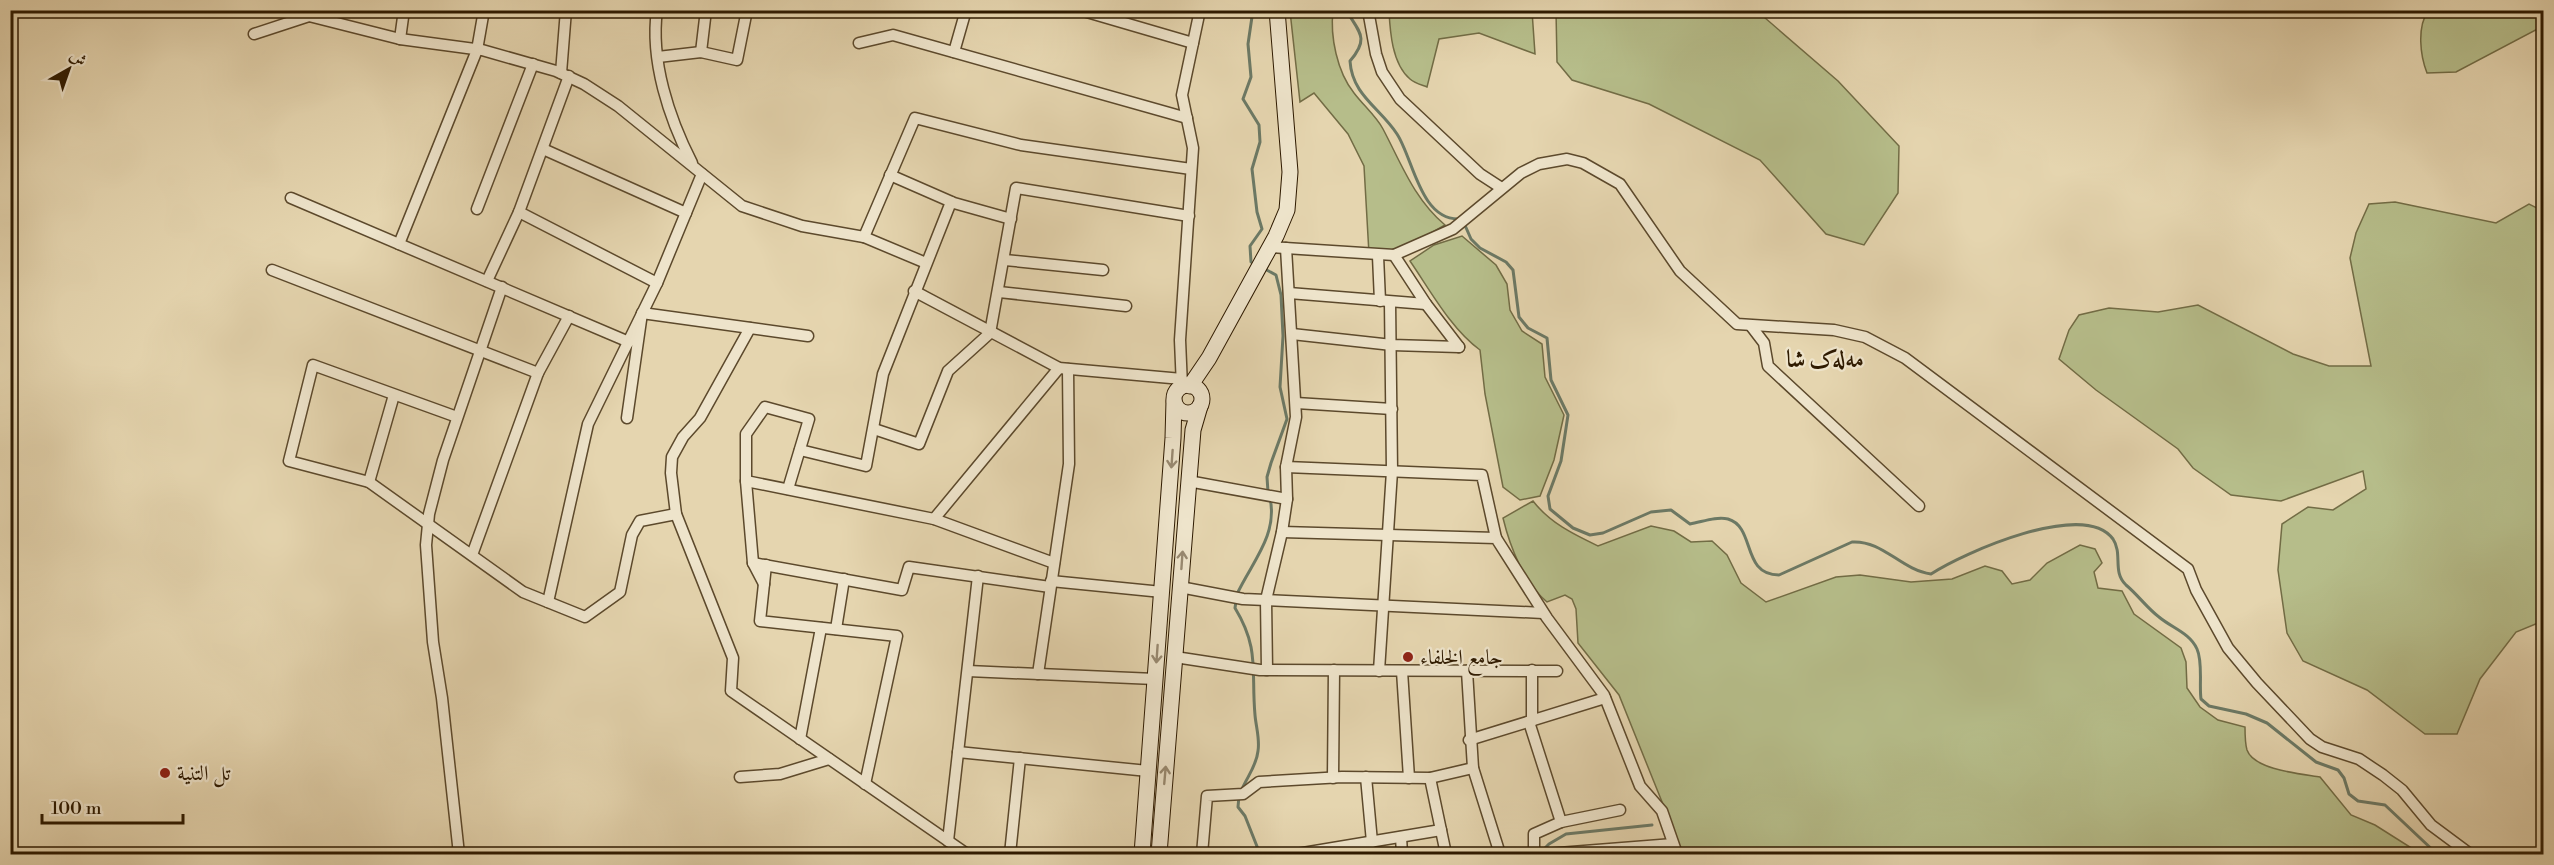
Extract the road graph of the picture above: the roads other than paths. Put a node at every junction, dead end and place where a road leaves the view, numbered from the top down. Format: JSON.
{"nodes":[{"id":1,"x":404,"y":10,"type":"edge"},
{"id":2,"x":484,"y":10,"type":"edge"},
{"id":3,"x":566,"y":10,"type":"edge"},
{"id":4,"x":657,"y":10,"type":"edge"},
{"id":5,"x":706,"y":10,"type":"edge"},
{"id":6,"x":747,"y":10,"type":"edge"},
{"id":7,"x":966,"y":10,"type":"edge"},
{"id":8,"x":1080,"y":10,"type":"edge"},
{"id":9,"x":1200,"y":10,"type":"edge"},
{"id":10,"x":1277,"y":10,"type":"edge"},
{"id":11,"x":1368,"y":10,"type":"edge"},
{"id":12,"x":310,"y":13,"type":"edge"},
{"id":13,"x":254,"y":34,"type":"dead end"},
{"id":14,"x":400,"y":39,"type":"junction"},
{"id":15,"x":859,"y":43,"type":"dead end"},
{"id":16,"x":1193,"y":43,"type":"junction"},
{"id":17,"x":477,"y":50,"type":"junction"},
{"id":18,"x":701,"y":52,"type":"junction"},
{"id":19,"x":954,"y":52,"type":"junction"},
{"id":20,"x":658,"y":57,"type":"junction"},
{"id":21,"x":533,"y":64,"type":"junction"},
{"id":22,"x":565,"y":75,"type":"junction"},
{"id":23,"x":1187,"y":118,"type":"junction"},
{"id":24,"x":543,"y":149,"type":"junction"},
{"id":25,"x":1191,"y":169,"type":"junction"},
{"id":26,"x":699,"y":171,"type":"junction"},
{"id":27,"x":890,"y":175,"type":"junction"},
{"id":28,"x":1500,"y":187,"type":"junction"},
{"id":29,"x":291,"y":198,"type":"dead end"},
{"id":30,"x":951,"y":202,"type":"junction"},
{"id":31,"x":477,"y":209,"type":"dead end"},
{"id":32,"x":519,"y":212,"type":"junction"},
{"id":33,"x":686,"y":213,"type":"junction"},
{"id":34,"x":1189,"y":216,"type":"junction"},
{"id":35,"x":1011,"y":219,"type":"junction"},
{"id":36,"x":864,"y":237,"type":"junction"},
{"id":37,"x":399,"y":244,"type":"junction"},
{"id":38,"x":1286,"y":248,"type":"junction"},
{"id":39,"x":1267,"y":250,"type":"junction"},
{"id":40,"x":1394,"y":255,"type":"junction"},
{"id":41,"x":1378,"y":256,"type":"junction"},
{"id":42,"x":1005,"y":260,"type":"junction"},
{"id":43,"x":926,"y":263,"type":"junction"},
{"id":44,"x":272,"y":270,"type":"dead end"},
{"id":45,"x":1103,"y":270,"type":"dead end"},
{"id":46,"x":487,"y":281,"type":"junction"},
{"id":47,"x":657,"y":283,"type":"junction"},
{"id":48,"x":502,"y":287,"type":"junction"},
{"id":49,"x":914,"y":291,"type":"junction"},
{"id":50,"x":999,"y":292,"type":"junction"},
{"id":51,"x":1289,"y":293,"type":"junction"},
{"id":52,"x":1385,"y":302,"type":"junction"},
{"id":53,"x":1425,"y":304,"type":"junction"},
{"id":54,"x":1126,"y":306,"type":"dead end"},
{"id":55,"x":642,"y":313,"type":"junction"},
{"id":56,"x":569,"y":316,"type":"junction"},
{"id":57,"x":1751,"y":326,"type":"junction"},
{"id":58,"x":750,"y":328,"type":"junction"},
{"id":59,"x":990,"y":333,"type":"junction"},
{"id":60,"x":1292,"y":334,"type":"junction"},
{"id":61,"x":808,"y":336,"type":"dead end"},
{"id":62,"x":629,"y":342,"type":"junction"},
{"id":63,"x":1392,"y":345,"type":"junction"},
{"id":64,"x":479,"y":350,"type":"junction"},
{"id":65,"x":1209,"y":358,"type":"junction"},
{"id":66,"x":1063,"y":368,"type":"junction"},
{"id":67,"x":538,"y":374,"type":"junction"},
{"id":68,"x":1184,"y":384,"type":"junction"},
{"id":69,"x":394,"y":395,"type":"junction"},
{"id":70,"x":1174,"y":401,"type":"junction"},
{"id":71,"x":1201,"y":402,"type":"junction"},
{"id":72,"x":1296,"y":403,"type":"junction"},
{"id":73,"x":1392,"y":410,"type":"junction"},
{"id":74,"x":457,"y":417,"type":"junction"},
{"id":75,"x":627,"y":418,"type":"dead end"},
{"id":76,"x":874,"y":429,"type":"junction"},
{"id":77,"x":800,"y":450,"type":"junction"},
{"id":78,"x":1286,"y":467,"type":"junction"},
{"id":79,"x":1392,"y":471,"type":"junction"},
{"id":80,"x":746,"y":481,"type":"junction"},
{"id":81,"x":1188,"y":481,"type":"junction"},
{"id":82,"x":369,"y":482,"type":"junction"},
{"id":83,"x":788,"y":489,"type":"junction"},
{"id":84,"x":1287,"y":499,"type":"junction"},
{"id":85,"x":1919,"y":506,"type":"dead end"},
{"id":86,"x":676,"y":514,"type":"junction"},
{"id":87,"x":934,"y":519,"type":"junction"},
{"id":88,"x":428,"y":523,"type":"junction"},
{"id":89,"x":1282,"y":532,"type":"junction"},
{"id":90,"x":1387,"y":536,"type":"junction"},
{"id":91,"x":1496,"y":538,"type":"junction"},
{"id":92,"x":472,"y":555,"type":"junction"},
{"id":93,"x":753,"y":563,"type":"junction"},
{"id":94,"x":1054,"y":563,"type":"junction"},
{"id":95,"x":766,"y":565,"type":"junction"},
{"id":96,"x":978,"y":576,"type":"junction"},
{"id":97,"x":844,"y":579,"type":"junction"},
{"id":98,"x":1051,"y":584,"type":"junction"},
{"id":99,"x":764,"y":585,"type":"junction"},
{"id":100,"x":1180,"y":587,"type":"junction"},
{"id":101,"x":1162,"y":592,"type":"junction"},
{"id":102,"x":1266,"y":600,"type":"junction"},
{"id":103,"x":548,"y":602,"type":"junction"},
{"id":104,"x":1383,"y":605,"type":"junction"},
{"id":105,"x":1543,"y":613,"type":"junction"},
{"id":106,"x":821,"y":628,"type":"junction"},
{"id":107,"x":836,"y":629,"type":"junction"},
{"id":108,"x":1175,"y":657,"type":"junction"},
{"id":109,"x":1259,"y":670,"type":"junction"},
{"id":110,"x":1334,"y":670,"type":"junction"},
{"id":111,"x":1402,"y":670,"type":"junction"},
{"id":112,"x":1532,"y":670,"type":"junction"},
{"id":113,"x":1557,"y":670,"type":"dead end"},
{"id":114,"x":968,"y":671,"type":"junction"},
{"id":115,"x":1379,"y":671,"type":"junction"},
{"id":116,"x":1467,"y":671,"type":"junction"},
{"id":117,"x":1038,"y":674,"type":"junction"},
{"id":118,"x":1155,"y":679,"type":"junction"},
{"id":119,"x":1605,"y":698,"type":"junction"},
{"id":120,"x":1531,"y":721,"type":"junction"},
{"id":121,"x":800,"y":739,"type":"junction"},
{"id":122,"x":1469,"y":740,"type":"junction"},
{"id":123,"x":958,"y":752,"type":"junction"},
{"id":124,"x":1020,"y":758,"type":"junction"},
{"id":125,"x":829,"y":759,"type":"junction"},
{"id":126,"x":1473,"y":768,"type":"junction"},
{"id":127,"x":1148,"y":771,"type":"junction"},
{"id":128,"x":740,"y":777,"type":"dead end"},
{"id":129,"x":1366,"y":777,"type":"junction"},
{"id":130,"x":1333,"y":778,"type":"junction"},
{"id":131,"x":1409,"y":778,"type":"junction"},
{"id":132,"x":1430,"y":778,"type":"junction"},
{"id":133,"x":865,"y":784,"type":"junction"},
{"id":134,"x":1620,"y":810,"type":"dead end"},
{"id":135,"x":1144,"y":816,"type":"junction"},
{"id":136,"x":1162,"y":818,"type":"junction"},
{"id":137,"x":1561,"y":822,"type":"junction"},
{"id":138,"x":1441,"y":830,"type":"junction"},
{"id":139,"x":1143,"y":837,"type":"junction"},
{"id":140,"x":1401,"y":837,"type":"junction"},
{"id":141,"x":948,"y":842,"type":"junction"},
{"id":142,"x":1372,"y":842,"type":"junction"},
{"id":143,"x":1160,"y":847,"type":"edge"},
{"id":144,"x":1675,"y":849,"type":"edge"},
{"id":145,"x":1337,"y":851,"type":"edge"},
{"id":146,"x":459,"y":855,"type":"edge"},
{"id":147,"x":966,"y":855,"type":"edge"},
{"id":148,"x":1010,"y":855,"type":"edge"},
{"id":149,"x":1142,"y":855,"type":"edge"},
{"id":150,"x":1202,"y":855,"type":"edge"},
{"id":151,"x":1297,"y":855,"type":"edge"},
{"id":152,"x":1402,"y":855,"type":"edge"},
{"id":153,"x":1446,"y":855,"type":"edge"},
{"id":154,"x":1500,"y":855,"type":"edge"},
{"id":155,"x":1534,"y":855,"type":"edge"},
{"id":156,"x":1546,"y":855,"type":"edge"},
{"id":157,"x":2470,"y":855,"type":"edge"}],
"edges":[{"from":1,"to":14,"type":"street"},
{"from":2,"to":17,"type":"street"},
{"from":3,"to":22,"type":"street"},
{"from":4,"to":20,"type":"street"},
{"from":5,"to":18,"type":"street"},
{"from":6,"to":18,"type":"street"},
{"from":7,"to":19,"type":"street"},
{"from":8,"to":16,"type":"street"},
{"from":9,"to":16,"type":"street"},
{"from":10,"to":39,"type":"main road"},
{"from":11,"to":28,"type":"street"},
{"from":12,"to":13,"type":"street"},
{"from":12,"to":14,"type":"street"},
{"from":14,"to":17,"type":"street"},
{"from":15,"to":19,"type":"street"},
{"from":16,"to":23,"type":"street"},
{"from":17,"to":21,"type":"street"},
{"from":17,"to":37,"type":"street"},
{"from":18,"to":20,"type":"street"},
{"from":19,"to":23,"type":"street"},
{"from":20,"to":26,"type":"street"},
{"from":21,"to":22,"type":"street"},
{"from":21,"to":31,"type":"street"},
{"from":22,"to":24,"type":"street"},
{"from":22,"to":26,"type":"street"},
{"from":23,"to":25,"type":"street"},
{"from":24,"to":32,"type":"street"},
{"from":24,"to":33,"type":"street"},
{"from":25,"to":27,"type":"street"},
{"from":25,"to":34,"type":"street"},
{"from":26,"to":33,"type":"street"},
{"from":26,"to":36,"type":"street"},
{"from":27,"to":30,"type":"street"},
{"from":27,"to":36,"type":"street"},
{"from":28,"to":40,"type":"street"},
{"from":28,"to":57,"type":"street"},
{"from":29,"to":37,"type":"street"},
{"from":30,"to":35,"type":"street"},
{"from":30,"to":43,"type":"street"},
{"from":32,"to":46,"type":"street"},
{"from":32,"to":47,"type":"street"},
{"from":33,"to":47,"type":"street"},
{"from":34,"to":35,"type":"street"},
{"from":34,"to":68,"type":"street"},
{"from":35,"to":42,"type":"street"},
{"from":36,"to":43,"type":"street"},
{"from":37,"to":46,"type":"street"},
{"from":38,"to":39,"type":"street"},
{"from":38,"to":41,"type":"street"},
{"from":38,"to":51,"type":"street"},
{"from":39,"to":65,"type":"main road"},
{"from":40,"to":41,"type":"street"},
{"from":40,"to":53,"type":"street"},
{"from":41,"to":52,"type":"street"},
{"from":42,"to":45,"type":"street"},
{"from":42,"to":50,"type":"street"},
{"from":43,"to":49,"type":"street"},
{"from":44,"to":64,"type":"street"},
{"from":46,"to":48,"type":"street"},
{"from":47,"to":55,"type":"street"},
{"from":48,"to":56,"type":"street"},
{"from":48,"to":64,"type":"street"},
{"from":49,"to":59,"type":"street"},
{"from":49,"to":76,"type":"street"},
{"from":50,"to":54,"type":"street"},
{"from":50,"to":59,"type":"street"},
{"from":51,"to":52,"type":"street"},
{"from":51,"to":60,"type":"street"},
{"from":52,"to":53,"type":"street"},
{"from":52,"to":63,"type":"street"},
{"from":53,"to":63,"type":"street"},
{"from":55,"to":58,"type":"street"},
{"from":55,"to":62,"type":"street"},
{"from":55,"to":75,"type":"street"},
{"from":56,"to":62,"type":"street"},
{"from":56,"to":67,"type":"street"},
{"from":57,"to":85,"type":"street"},
{"from":57,"to":157,"type":"street"},
{"from":58,"to":61,"type":"street"},
{"from":58,"to":86,"type":"street"},
{"from":59,"to":66,"type":"street"},
{"from":59,"to":76,"type":"street"},
{"from":60,"to":63,"type":"street"},
{"from":60,"to":72,"type":"street"},
{"from":62,"to":103,"type":"street"},
{"from":63,"to":73,"type":"street"},
{"from":64,"to":67,"type":"street"},
{"from":64,"to":74,"type":"street"},
{"from":65,"to":68,"type":"main road"},
{"from":65,"to":71,"type":"main road"},
{"from":66,"to":68,"type":"street"},
{"from":66,"to":87,"type":"street"},
{"from":66,"to":94,"type":"street"},
{"from":67,"to":92,"type":"street"},
{"from":68,"to":70,"type":"main road"},
{"from":68,"to":71,"type":"main road"},
{"from":69,"to":74,"type":"street"},
{"from":69,"to":82,"type":"street"},
{"from":69,"to":82,"type":"street"},
{"from":70,"to":71,"type":"main road"},
{"from":70,"to":101,"type":"main road","one_way":true},
{"from":71,"to":81,"type":"main road"},
{"from":72,"to":73,"type":"street"},
{"from":72,"to":78,"type":"street"},
{"from":73,"to":79,"type":"street"},
{"from":74,"to":88,"type":"street"},
{"from":76,"to":77,"type":"street"},
{"from":77,"to":80,"type":"street"},
{"from":77,"to":83,"type":"street"},
{"from":78,"to":79,"type":"street"},
{"from":78,"to":84,"type":"street"},
{"from":79,"to":90,"type":"street"},
{"from":79,"to":91,"type":"street"},
{"from":80,"to":83,"type":"street"},
{"from":80,"to":93,"type":"street"},
{"from":81,"to":84,"type":"street"},
{"from":100,"to":81,"type":"main road","one_way":true},
{"from":82,"to":88,"type":"street"},
{"from":83,"to":87,"type":"street"},
{"from":84,"to":89,"type":"street"},
{"from":86,"to":103,"type":"street"},
{"from":86,"to":121,"type":"street"},
{"from":87,"to":94,"type":"street"},
{"from":88,"to":92,"type":"street"},
{"from":88,"to":146,"type":"street"},
{"from":89,"to":90,"type":"street"},
{"from":89,"to":102,"type":"street"},
{"from":90,"to":91,"type":"street"},
{"from":90,"to":104,"type":"street"},
{"from":91,"to":105,"type":"street"},
{"from":92,"to":103,"type":"street"},
{"from":93,"to":95,"type":"street"},
{"from":93,"to":99,"type":"street"},
{"from":94,"to":98,"type":"street"},
{"from":95,"to":97,"type":"street"},
{"from":95,"to":99,"type":"street"},
{"from":96,"to":97,"type":"street"},
{"from":96,"to":98,"type":"street"},
{"from":96,"to":114,"type":"street"},
{"from":97,"to":107,"type":"street"},
{"from":98,"to":101,"type":"street"},
{"from":98,"to":117,"type":"street"},
{"from":99,"to":106,"type":"street"},
{"from":100,"to":102,"type":"street"},
{"from":100,"to":108,"type":"main road"},
{"from":101,"to":118,"type":"main road","one_way":true},
{"from":102,"to":104,"type":"street"},
{"from":102,"to":109,"type":"street"},
{"from":104,"to":105,"type":"street"},
{"from":104,"to":115,"type":"street"},
{"from":105,"to":119,"type":"street"},
{"from":106,"to":107,"type":"street"},
{"from":106,"to":121,"type":"street"},
{"from":107,"to":133,"type":"street"},
{"from":108,"to":109,"type":"street"},
{"from":136,"to":108,"type":"main road","one_way":true},
{"from":109,"to":110,"type":"street"},
{"from":110,"to":115,"type":"street"},
{"from":110,"to":130,"type":"street"},
{"from":111,"to":115,"type":"street"},
{"from":111,"to":116,"type":"street"},
{"from":111,"to":131,"type":"street"},
{"from":112,"to":113,"type":"street"},
{"from":112,"to":116,"type":"street"},
{"from":112,"to":120,"type":"street"},
{"from":114,"to":117,"type":"street"},
{"from":114,"to":123,"type":"street"},
{"from":116,"to":122,"type":"street"},
{"from":117,"to":118,"type":"street"},
{"from":118,"to":127,"type":"main road"},
{"from":119,"to":120,"type":"street"},
{"from":119,"to":144,"type":"street"},
{"from":120,"to":122,"type":"street"},
{"from":120,"to":137,"type":"street"},
{"from":121,"to":125,"type":"street"},
{"from":122,"to":126,"type":"street"},
{"from":123,"to":124,"type":"street"},
{"from":123,"to":141,"type":"street"},
{"from":124,"to":127,"type":"street"},
{"from":124,"to":148,"type":"street"},
{"from":125,"to":128,"type":"street"},
{"from":125,"to":133,"type":"street"},
{"from":126,"to":132,"type":"street"},
{"from":126,"to":154,"type":"street"},
{"from":127,"to":135,"type":"main road"},
{"from":129,"to":130,"type":"street"},
{"from":129,"to":131,"type":"street"},
{"from":129,"to":142,"type":"street"},
{"from":130,"to":150,"type":"street"},
{"from":131,"to":132,"type":"street"},
{"from":132,"to":138,"type":"street"},
{"from":133,"to":141,"type":"street"},
{"from":134,"to":137,"type":"street"},
{"from":135,"to":136,"type":"main road"},
{"from":135,"to":139,"type":"main road"},
{"from":136,"to":143,"type":"main road"},
{"from":137,"to":155,"type":"street"},
{"from":138,"to":140,"type":"street"},
{"from":138,"to":153,"type":"street"},
{"from":139,"to":143,"type":"main road"},
{"from":139,"to":149,"type":"main road"},
{"from":140,"to":142,"type":"street"},
{"from":140,"to":152,"type":"street"},
{"from":141,"to":147,"type":"street"},
{"from":142,"to":145,"type":"street"},
{"from":144,"to":156,"type":"street"},
{"from":145,"to":151,"type":"street"}]}
